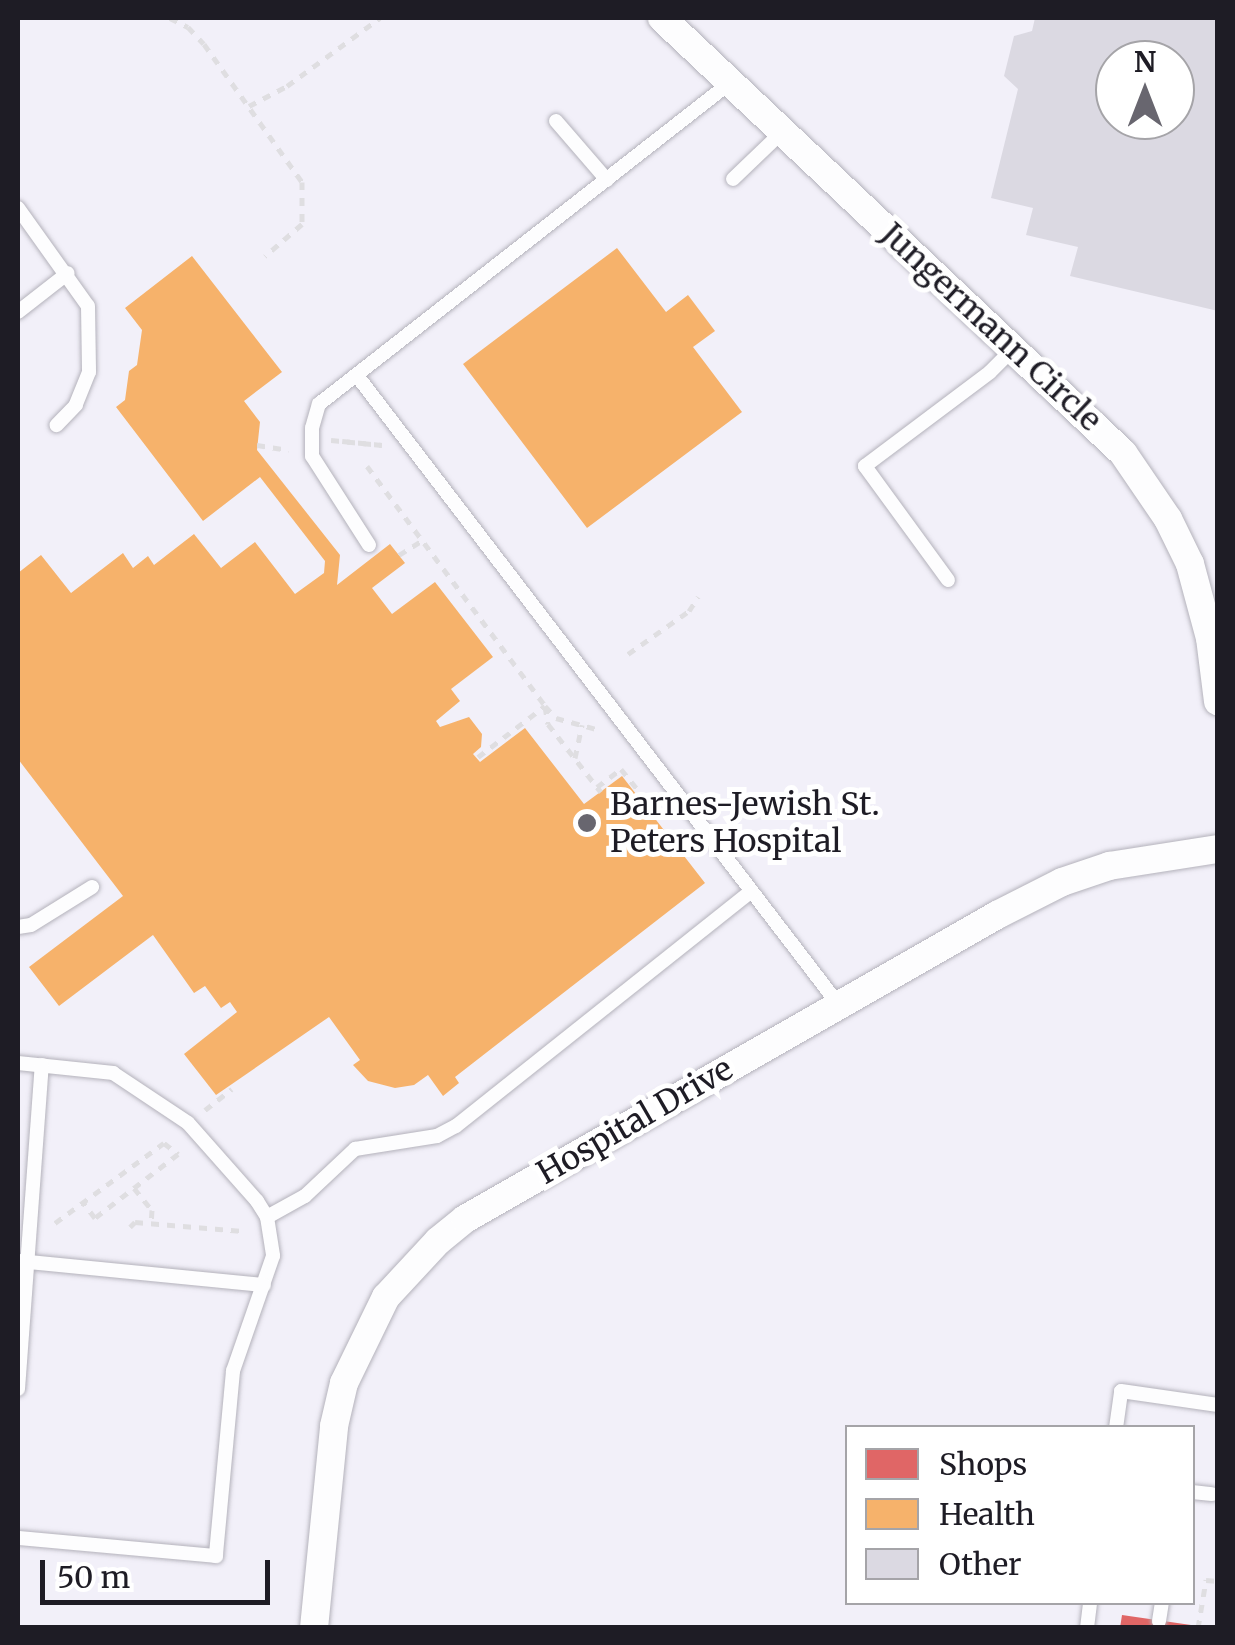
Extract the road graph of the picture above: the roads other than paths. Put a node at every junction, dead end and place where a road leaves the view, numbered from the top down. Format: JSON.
{"nodes":[{"id":1,"x":662,"y":18,"type":"edge"},
{"id":2,"x":731,"y":82,"type":"junction"},
{"id":3,"x":556,"y":121,"type":"dead end"},
{"id":4,"x":782,"y":131,"type":"junction"},
{"id":5,"x":733,"y":179,"type":"dead end"},
{"id":6,"x":607,"y":180,"type":"junction"},
{"id":7,"x":18,"y":208,"type":"edge"},
{"id":8,"x":68,"y":273,"type":"junction"},
{"id":9,"x":18,"y":312,"type":"edge"},
{"id":10,"x":1014,"y":348,"type":"junction"},
{"id":11,"x":358,"y":377,"type":"junction"},
{"id":12,"x":57,"y":425,"type":"dead end"},
{"id":13,"x":369,"y":545,"type":"dead end"},
{"id":14,"x":948,"y":580,"type":"dead end"},
{"id":15,"x":1218,"y":701,"type":"edge"},
{"id":16,"x":1218,"y":849,"type":"edge"},
{"id":17,"x":92,"y":887,"type":"dead end"},
{"id":18,"x":750,"y":891,"type":"junction"},
{"id":19,"x":18,"y":927,"type":"edge"},
{"id":20,"x":838,"y":1004,"type":"junction"},
{"id":21,"x":18,"y":1063,"type":"edge"},
{"id":22,"x":42,"y":1065,"type":"junction"},
{"id":23,"x":268,"y":1217,"type":"junction"},
{"id":24,"x":23,"y":1262,"type":"edge"},
{"id":25,"x":264,"y":1286,"type":"junction"},
{"id":26,"x":18,"y":1389,"type":"edge"},
{"id":27,"x":1218,"y":1405,"type":"edge"},
{"id":28,"x":1116,"y":1425,"type":"edge"},
{"id":29,"x":1195,"y":1492,"type":"edge"},
{"id":30,"x":1212,"y":1494,"type":"dead end"},
{"id":31,"x":18,"y":1538,"type":"edge"},
{"id":32,"x":1162,"y":1605,"type":"edge"},
{"id":33,"x":1160,"y":1620,"type":"dead end"},
{"id":34,"x":314,"y":1628,"type":"edge"}],
"edges":[{"from":1,"to":2,"type":"street","name":"Jungermann Circle"},
{"from":2,"to":4,"type":"street","name":"Jungermann Circle"},
{"from":2,"to":6,"type":"lane"},
{"from":3,"to":6,"type":"lane"},
{"from":4,"to":5,"type":"lane"},
{"from":4,"to":10,"type":"street","name":"Jungermann Circle"},
{"from":6,"to":11,"type":"lane"},
{"from":7,"to":8,"type":"lane"},
{"from":8,"to":9,"type":"lane"},
{"from":8,"to":12,"type":"lane"},
{"from":10,"to":14,"type":"lane"},
{"from":10,"to":15,"type":"street","name":"Jungermann Circle"},
{"from":11,"to":13,"type":"lane"},
{"from":11,"to":18,"type":"lane"},
{"from":16,"to":20,"type":"street","name":"Hospital Drive"},
{"from":17,"to":19,"type":"lane"},
{"from":18,"to":20,"type":"lane"},
{"from":18,"to":23,"type":"lane"},
{"from":20,"to":34,"type":"street","name":"Hospital Drive"},
{"from":21,"to":22,"type":"lane"},
{"from":22,"to":23,"type":"lane"},
{"from":22,"to":24,"type":"lane"},
{"from":23,"to":25,"type":"lane"},
{"from":24,"to":25,"type":"lane"},
{"from":24,"to":26,"type":"lane"},
{"from":25,"to":31,"type":"lane"},
{"from":27,"to":28,"type":"lane"},
{"from":29,"to":30,"type":"lane"},
{"from":32,"to":33,"type":"lane"}]}
